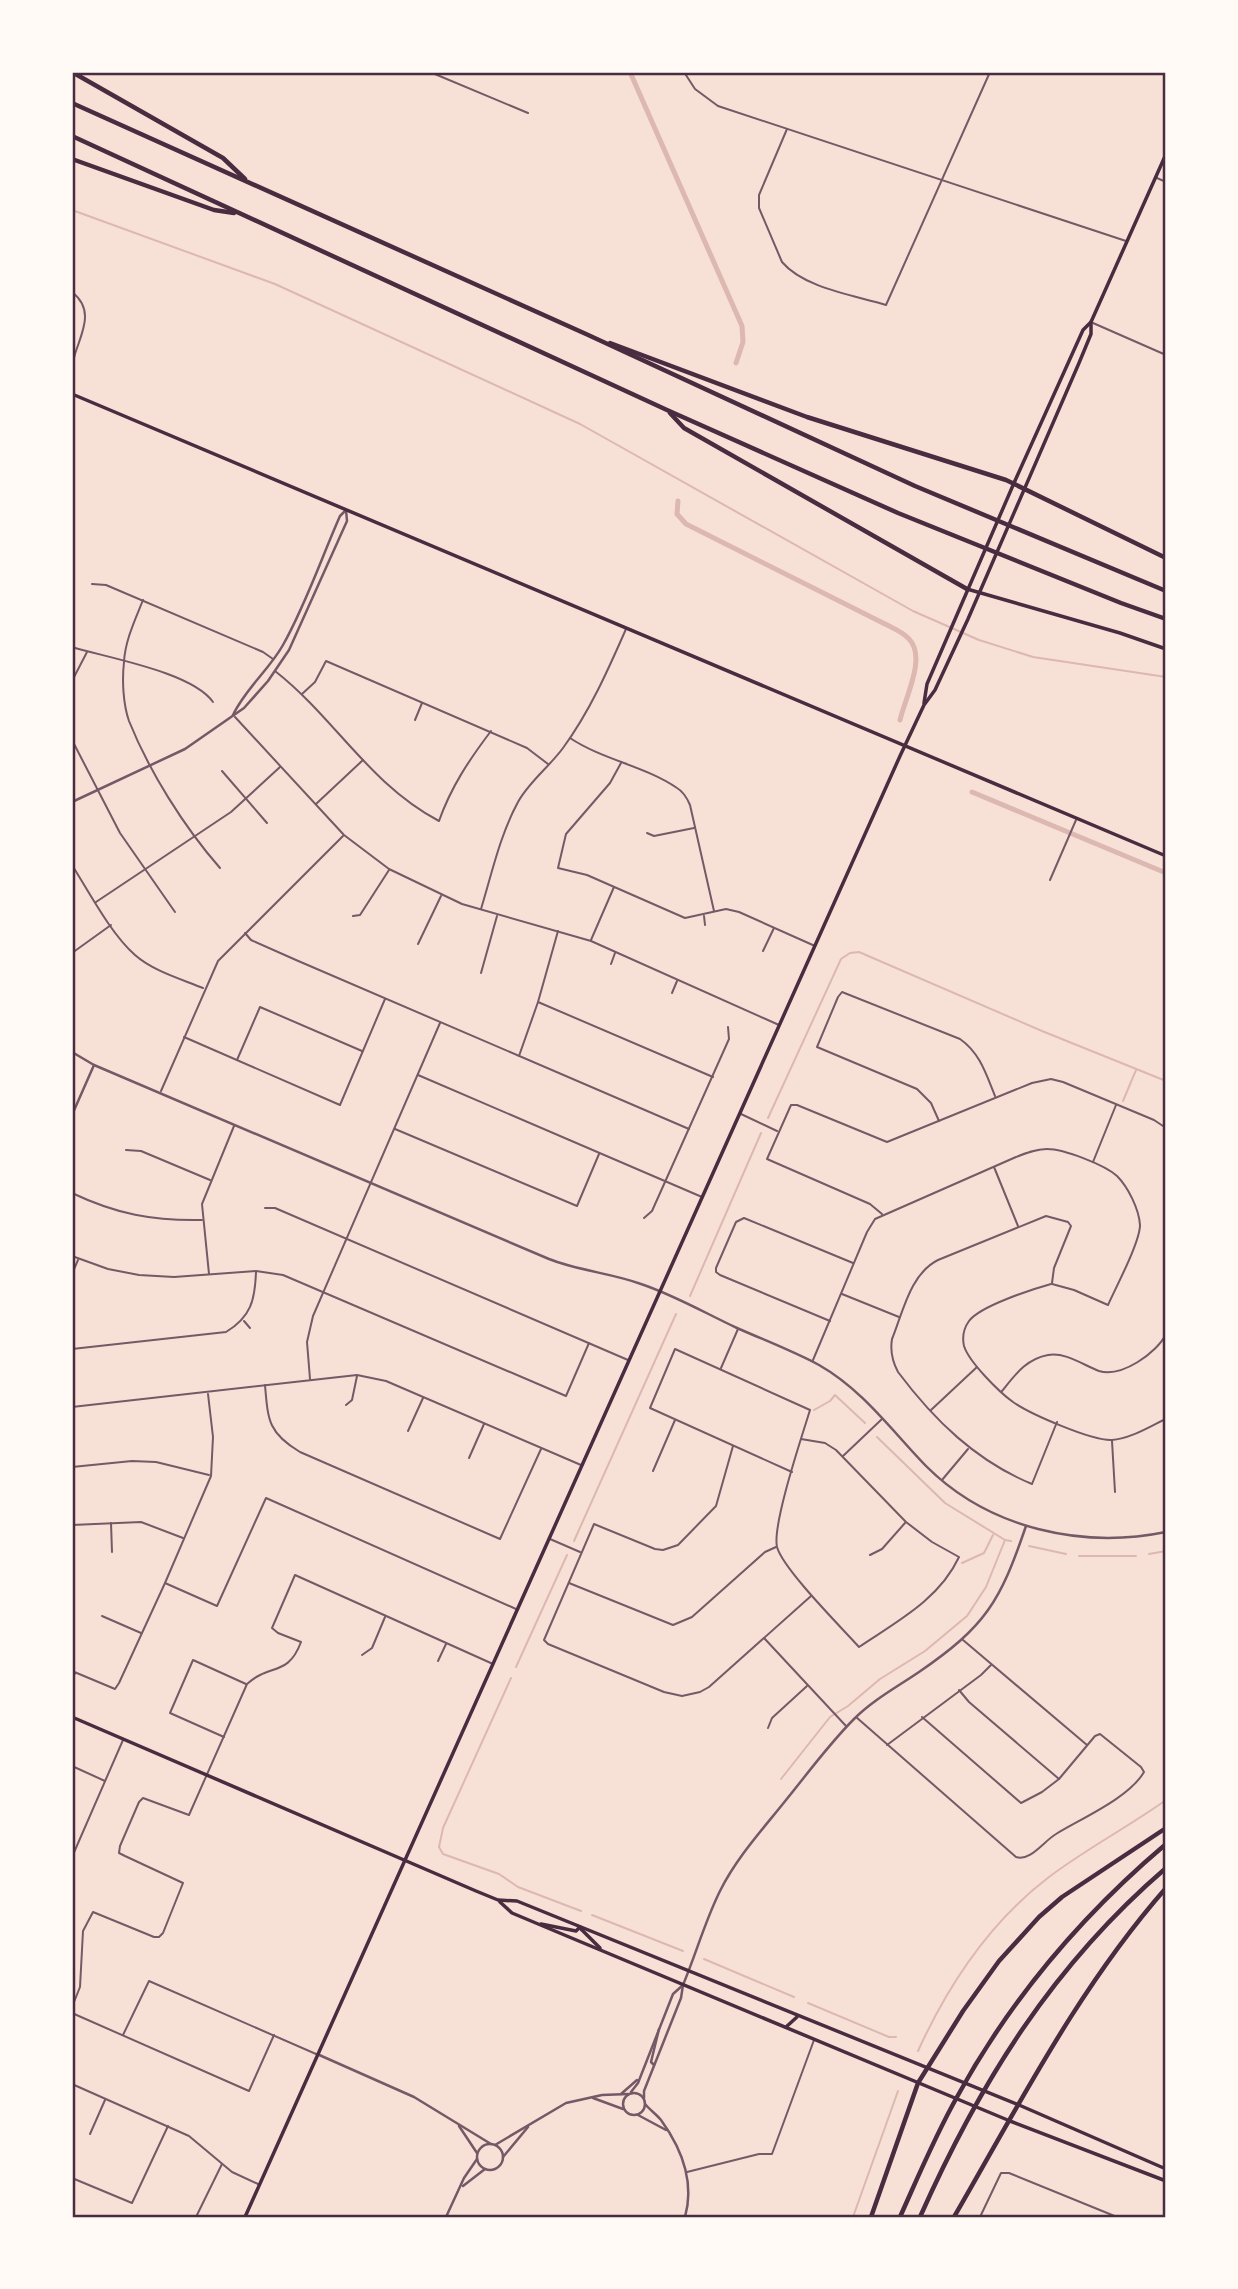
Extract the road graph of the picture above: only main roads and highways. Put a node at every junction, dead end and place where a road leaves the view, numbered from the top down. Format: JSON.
{"nodes":[{"id":1,"x":72,"y":72,"type":"edge"},
{"id":2,"x":72,"y":103,"type":"edge"},
{"id":3,"x":72,"y":136,"type":"edge"},
{"id":4,"x":1166,"y":154,"type":"edge"},
{"id":5,"x":72,"y":159,"type":"edge"},
{"id":6,"x":248,"y":182,"type":"junction"},
{"id":7,"x":242,"y":214,"type":"junction"},
{"id":8,"x":1091,"y":322,"type":"junction"},
{"id":9,"x":586,"y":334,"type":"junction"},
{"id":10,"x":72,"y":394,"type":"edge"},
{"id":11,"x":667,"y":410,"type":"junction"},
{"id":12,"x":1014,"y":483,"type":"junction"},
{"id":13,"x":1025,"y":488,"type":"junction"},
{"id":14,"x":1166,"y":558,"type":"edge"},
{"id":15,"x":967,"y":589,"type":"junction"},
{"id":16,"x":1166,"y":591,"type":"edge"},
{"id":17,"x":979,"y":594,"type":"junction"},
{"id":18,"x":1166,"y":619,"type":"edge"},
{"id":19,"x":1166,"y":649,"type":"edge"},
{"id":20,"x":924,"y":705,"type":"junction"},
{"id":21,"x":905,"y":747,"type":"junction"},
{"id":22,"x":1166,"y":856,"type":"edge"},
{"id":23,"x":72,"y":1717,"type":"edge"},
{"id":24,"x":1166,"y":1828,"type":"edge"},
{"id":25,"x":1166,"y":1844,"type":"edge"},
{"id":26,"x":403,"y":1861,"type":"junction"},
{"id":27,"x":1166,"y":1868,"type":"edge"},
{"id":28,"x":1166,"y":1888,"type":"edge"},
{"id":29,"x":498,"y":1900,"type":"junction"},
{"id":30,"x":536,"y":1923,"type":"junction"},
{"id":31,"x":580,"y":1927,"type":"junction"},
{"id":32,"x":605,"y":1952,"type":"junction"},
{"id":33,"x":797,"y":2017,"type":"junction"},
{"id":34,"x":786,"y":2027,"type":"junction"},
{"id":35,"x":926,"y":2068,"type":"junction"},
{"id":36,"x":918,"y":2083,"type":"junction"},
{"id":37,"x":1019,"y":2105,"type":"junction"},
{"id":38,"x":1010,"y":2121,"type":"junction"},
{"id":39,"x":1166,"y":2169,"type":"edge"},
{"id":40,"x":1166,"y":2181,"type":"edge"},
{"id":41,"x":244,"y":2217,"type":"edge"},
{"id":42,"x":871,"y":2217,"type":"edge"},
{"id":43,"x":900,"y":2217,"type":"edge"},
{"id":44,"x":920,"y":2217,"type":"edge"},
{"id":45,"x":954,"y":2217,"type":"edge"}],
"edges":[{"from":1,"to":6,"type":"highway"},
{"from":2,"to":6,"type":"highway"},
{"from":3,"to":7,"type":"highway"},
{"from":4,"to":8,"type":"main road"},
{"from":5,"to":7,"type":"highway"},
{"from":6,"to":9,"type":"highway"},
{"from":7,"to":11,"type":"highway"},
{"from":8,"to":12,"type":"main road"},
{"from":8,"to":13,"type":"main road"},
{"from":9,"to":12,"type":"highway"},
{"from":9,"to":16,"type":"highway"},
{"from":10,"to":21,"type":"main road"},
{"from":11,"to":15,"type":"highway"},
{"from":11,"to":18,"type":"highway"},
{"from":12,"to":13,"type":"highway"},
{"from":12,"to":15,"type":"main road"},
{"from":13,"to":14,"type":"highway"},
{"from":13,"to":17,"type":"main road"},
{"from":15,"to":17,"type":"main road"},
{"from":15,"to":20,"type":"main road"},
{"from":17,"to":19,"type":"main road"},
{"from":17,"to":20,"type":"main road"},
{"from":20,"to":21,"type":"main road"},
{"from":21,"to":22,"type":"main road"},
{"from":21,"to":26,"type":"main road"},
{"from":23,"to":26,"type":"main road"},
{"from":24,"to":35,"type":"highway"},
{"from":25,"to":43,"type":"highway"},
{"from":26,"to":29,"type":"main road"},
{"from":26,"to":41,"type":"main road"},
{"from":27,"to":44,"type":"highway"},
{"from":28,"to":37,"type":"highway"},
{"from":29,"to":30,"type":"main road"},
{"from":29,"to":31,"type":"main road"},
{"from":30,"to":31,"type":"main road"},
{"from":30,"to":32,"type":"main road"},
{"from":31,"to":32,"type":"main road"},
{"from":31,"to":33,"type":"main road"},
{"from":32,"to":34,"type":"main road"},
{"from":33,"to":34,"type":"main road"},
{"from":33,"to":35,"type":"main road"},
{"from":34,"to":36,"type":"main road"},
{"from":35,"to":36,"type":"highway"},
{"from":35,"to":37,"type":"main road"},
{"from":36,"to":38,"type":"main road"},
{"from":36,"to":42,"type":"highway"},
{"from":37,"to":38,"type":"highway"},
{"from":37,"to":39,"type":"main road"},
{"from":38,"to":40,"type":"main road"},
{"from":38,"to":45,"type":"highway"}]}
